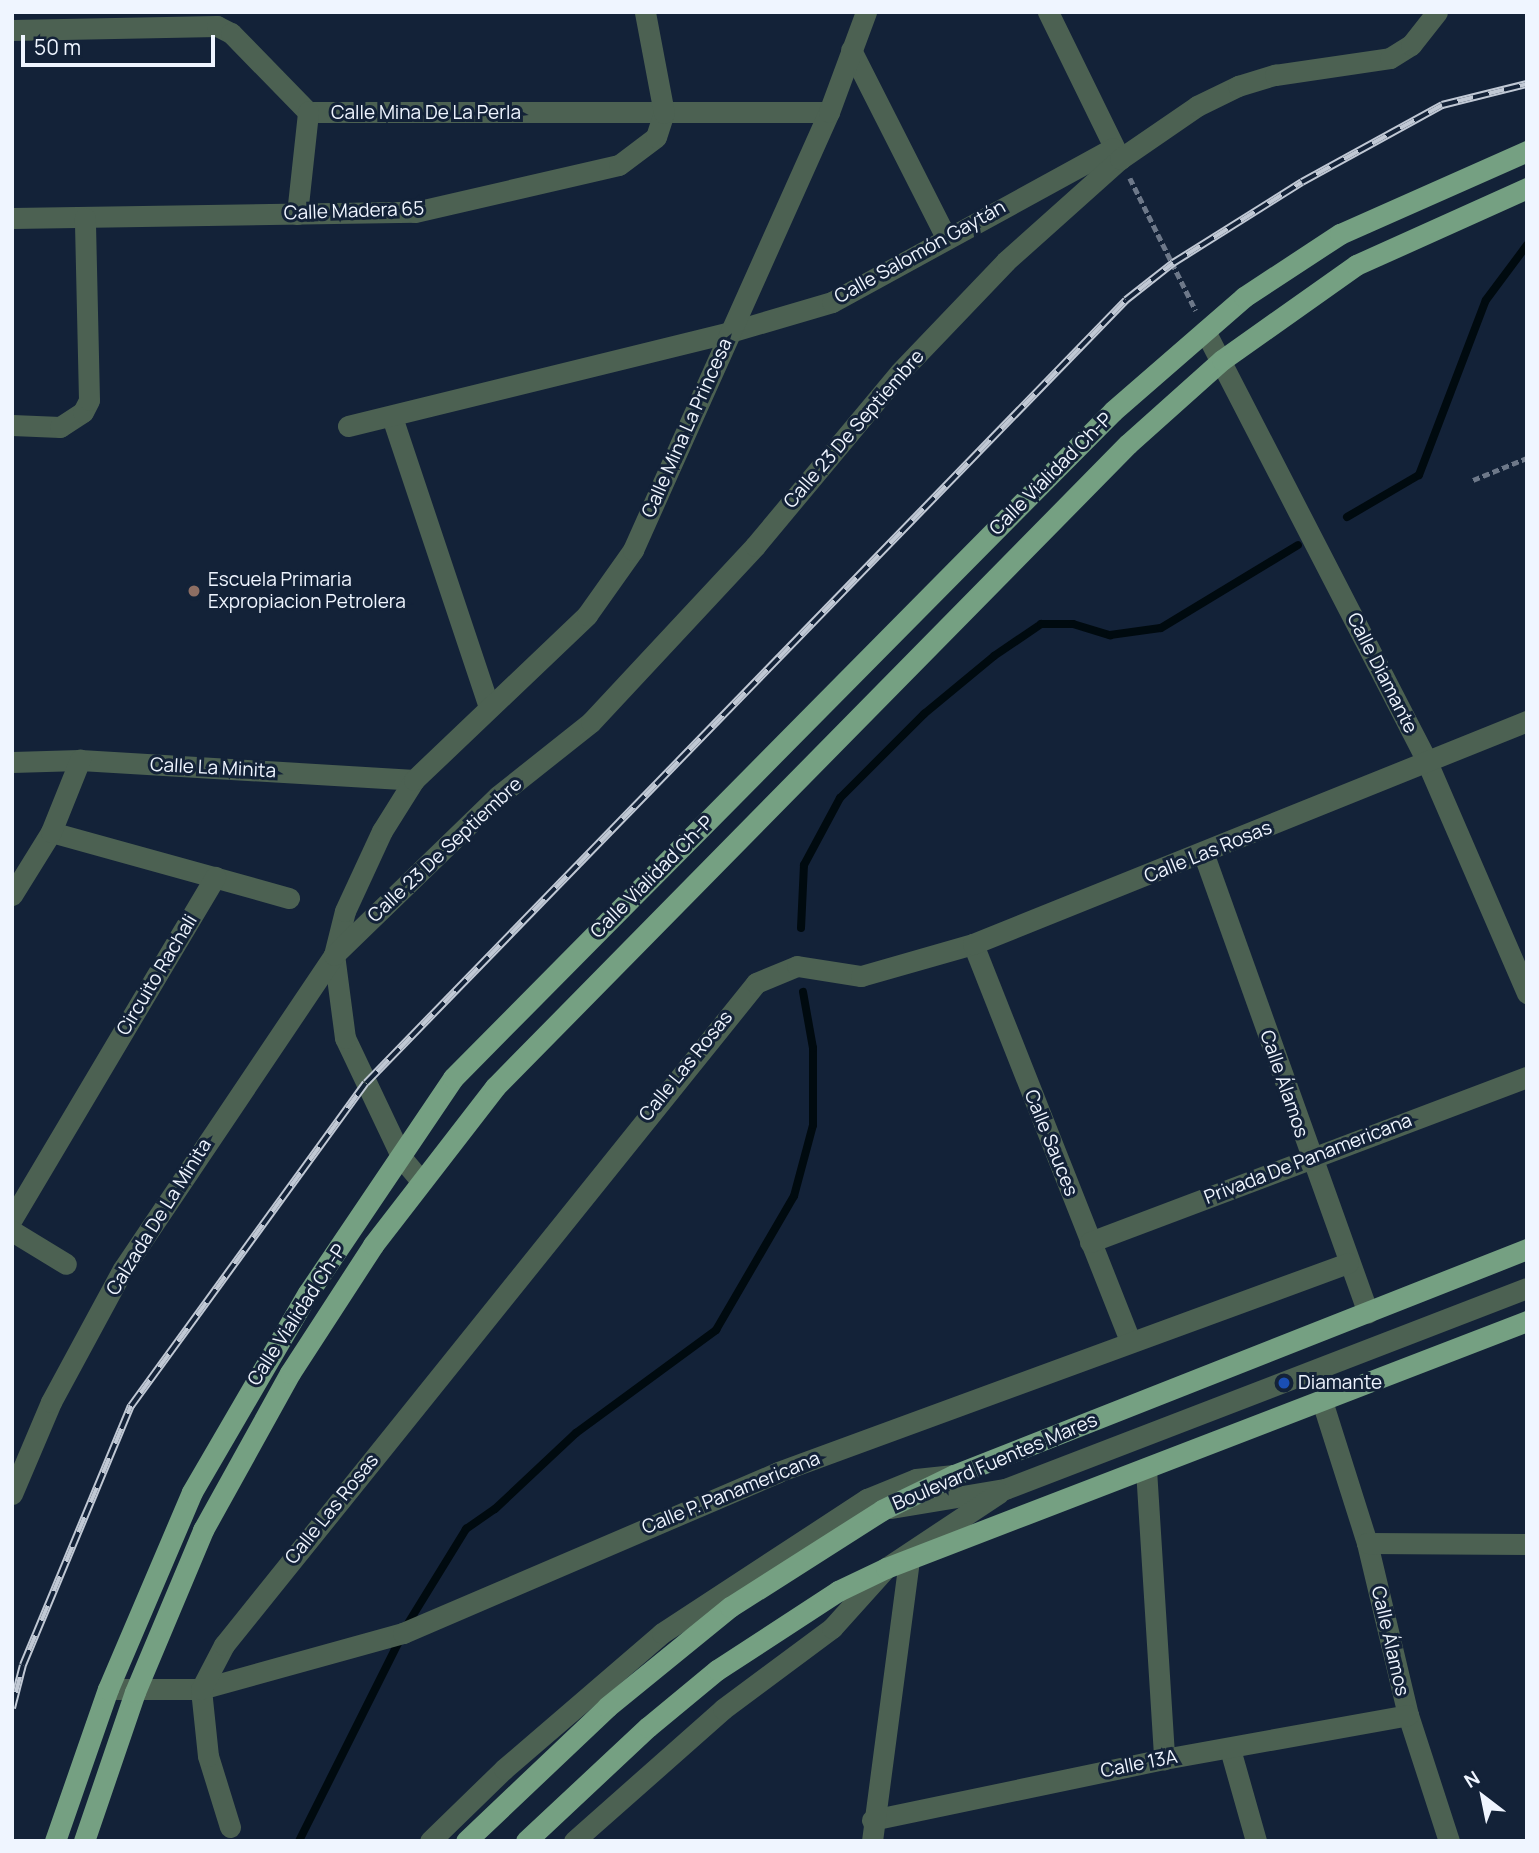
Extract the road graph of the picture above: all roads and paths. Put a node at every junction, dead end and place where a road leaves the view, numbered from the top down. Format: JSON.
{"nodes":[{"id":1,"x":645,"y":12,"type":"edge"},
{"id":2,"x":866,"y":12,"type":"edge"},
{"id":3,"x":1048,"y":12,"type":"edge"},
{"id":4,"x":1437,"y":12,"type":"edge"},
{"id":5,"x":12,"y":30,"type":"edge"},
{"id":6,"x":851,"y":50,"type":"junction"},
{"id":7,"x":309,"y":112,"type":"junction"},
{"id":8,"x":829,"y":112,"type":"junction"},
{"id":9,"x":664,"y":113,"type":"junction"},
{"id":10,"x":1527,"y":151,"type":"edge"},
{"id":11,"x":1117,"y":154,"type":"junction"},
{"id":12,"x":1527,"y":188,"type":"edge"},
{"id":13,"x":296,"y":214,"type":"junction"},
{"id":14,"x":12,"y":218,"type":"edge"},
{"id":15,"x":85,"y":218,"type":"junction"},
{"id":16,"x":946,"y":237,"type":"junction"},
{"id":17,"x":1205,"y":331,"type":"junction"},
{"id":18,"x":730,"y":332,"type":"junction"},
{"id":19,"x":1222,"y":360,"type":"junction"},
{"id":20,"x":392,"y":417,"type":"junction"},
{"id":21,"x":12,"y":425,"type":"edge"},
{"id":22,"x":348,"y":426,"type":"dead end"},
{"id":23,"x":1527,"y":458,"type":"edge"},
{"id":24,"x":1473,"y":480,"type":"dead end"},
{"id":25,"x":488,"y":704,"type":"junction"},
{"id":26,"x":1527,"y":721,"type":"edge"},
{"id":27,"x":80,"y":760,"type":"junction"},
{"id":28,"x":12,"y":762,"type":"edge"},
{"id":29,"x":1427,"y":762,"type":"junction"},
{"id":30,"x":414,"y":780,"type":"junction"},
{"id":31,"x":51,"y":832,"type":"junction"},
{"id":32,"x":1204,"y":855,"type":"junction"},
{"id":33,"x":215,"y":877,"type":"junction"},
{"id":34,"x":12,"y":895,"type":"edge"},
{"id":35,"x":289,"y":898,"type":"dead end"},
{"id":36,"x":973,"y":944,"type":"junction"},
{"id":37,"x":334,"y":955,"type":"junction"},
{"id":38,"x":1527,"y":993,"type":"edge"},
{"id":39,"x":1527,"y":1077,"type":"edge"},
{"id":40,"x":1310,"y":1156,"type":"junction"},
{"id":41,"x":402,"y":1158,"type":"junction"},
{"id":42,"x":421,"y":1181,"type":"junction"},
{"id":43,"x":12,"y":1219,"type":"edge"},
{"id":44,"x":12,"y":1231,"type":"edge"},
{"id":45,"x":1090,"y":1242,"type":"junction"},
{"id":46,"x":1527,"y":1249,"type":"edge"},
{"id":47,"x":1348,"y":1263,"type":"junction"},
{"id":48,"x":66,"y":1264,"type":"dead end"},
{"id":49,"x":1527,"y":1288,"type":"edge"},
{"id":50,"x":1368,"y":1312,"type":"junction"},
{"id":51,"x":1527,"y":1321,"type":"edge"},
{"id":52,"x":1130,"y":1341,"type":"junction"},
{"id":53,"x":1321,"y":1401,"type":"junction"},
{"id":54,"x":1146,"y":1469,"type":"junction"},
{"id":55,"x":954,"y":1475,"type":"junction"},
{"id":56,"x":1005,"y":1489,"type":"junction"},
{"id":57,"x":12,"y":1494,"type":"edge"},
{"id":58,"x":882,"y":1510,"type":"junction"},
{"id":59,"x":1367,"y":1543,"type":"junction"},
{"id":60,"x":1527,"y":1544,"type":"edge"},
{"id":61,"x":909,"y":1559,"type":"junction"},
{"id":62,"x":886,"y":1568,"type":"junction"},
{"id":63,"x":108,"y":1689,"type":"junction"},
{"id":64,"x":201,"y":1689,"type":"junction"},
{"id":65,"x":135,"y":1692,"type":"junction"},
{"id":66,"x":1408,"y":1715,"type":"junction"},
{"id":67,"x":1230,"y":1749,"type":"junction"},
{"id":68,"x":1164,"y":1759,"type":"junction"},
{"id":69,"x":230,"y":1827,"type":"dead end"},
{"id":70,"x":872,"y":1830,"type":"edge"},
{"id":71,"x":55,"y":1841,"type":"edge"},
{"id":72,"x":84,"y":1841,"type":"edge"},
{"id":73,"x":430,"y":1841,"type":"edge"},
{"id":74,"x":466,"y":1841,"type":"edge"},
{"id":75,"x":526,"y":1841,"type":"edge"},
{"id":76,"x":574,"y":1841,"type":"edge"},
{"id":77,"x":1256,"y":1841,"type":"edge"},
{"id":78,"x":1449,"y":1841,"type":"edge"}],
"edges":[{"from":1,"to":9,"type":"street"},
{"from":2,"to":6,"type":"street","name":"Calle Mina La Princesa"},
{"from":3,"to":11,"type":"street"},
{"from":4,"to":11,"type":"street","name":"Calle 23 De Septiembre"},
{"from":5,"to":7,"type":"street","name":"Calle Mina De La Perla"},
{"from":6,"to":8,"type":"street","name":"Calle Mina La Princesa"},
{"from":6,"to":16,"type":"street"},
{"from":7,"to":9,"type":"street","name":"Calle Mina De La Perla"},
{"from":7,"to":13,"type":"street"},
{"from":8,"to":9,"type":"street","name":"Calle Mina De La Perla"},
{"from":8,"to":18,"type":"street","name":"Calle Mina La Princesa"},
{"from":9,"to":13,"type":"street","name":"Calle Madera 65"},
{"from":10,"to":17,"type":"main road","name":"Calle Vialidad Ch-P"},
{"from":11,"to":16,"type":"street","name":"Calle Salomón Gaytán"},
{"from":11,"to":17,"type":"path"},
{"from":11,"to":37,"type":"street","name":"Calle 23 De Septiembre"},
{"from":12,"to":19,"type":"main road","name":"Calle Vialidad Ch-P"},
{"from":13,"to":15,"type":"street","name":"Calle Madera 65"},
{"from":14,"to":15,"type":"street","name":"Calle Madera 65"},
{"from":15,"to":21,"type":"street"},
{"from":16,"to":18,"type":"street","name":"Calle Salomón Gaytán"},
{"from":17,"to":19,"type":"street","name":"Calle Diamante"},
{"from":17,"to":41,"type":"main road","name":"Calle Vialidad Ch-P"},
{"from":18,"to":20,"type":"street","name":"Calle Salomón Gaytán"},
{"from":18,"to":25,"type":"street","name":"Calle Mina La Princesa"},
{"from":19,"to":29,"type":"street","name":"Calle Diamante"},
{"from":19,"to":42,"type":"main road","name":"Calle Vialidad Ch-P"},
{"from":20,"to":22,"type":"street","name":"Calle Salomón Gaytán"},
{"from":20,"to":25,"type":"street"},
{"from":23,"to":24,"type":"path"},
{"from":25,"to":30,"type":"street","name":"Calle Mina La Princesa"},
{"from":26,"to":29,"type":"street","name":"Calle Las Rosas"},
{"from":27,"to":28,"type":"street","name":"Calle La Minita"},
{"from":27,"to":30,"type":"street","name":"Calle La Minita"},
{"from":27,"to":31,"type":"street"},
{"from":29,"to":32,"type":"street","name":"Calle Las Rosas"},
{"from":29,"to":38,"type":"street","name":"Calle Diamante"},
{"from":30,"to":37,"type":"street","name":"Calzada De La Minita"},
{"from":31,"to":33,"type":"street"},
{"from":31,"to":34,"type":"street"},
{"from":32,"to":36,"type":"street","name":"Calle Las Rosas"},
{"from":32,"to":40,"type":"street","name":"Calle Álamos"},
{"from":33,"to":35,"type":"street"},
{"from":33,"to":43,"type":"street","name":"Circuito Rachali"},
{"from":36,"to":45,"type":"street","name":"Calle Sauces"},
{"from":36,"to":64,"type":"street","name":"Calle Las Rosas"},
{"from":37,"to":41,"type":"street","name":"Calzada De La Minita"},
{"from":37,"to":57,"type":"street","name":"Calzada De La Minita"},
{"from":39,"to":40,"type":"street","name":"Privada De Panamericana"},
{"from":40,"to":45,"type":"street","name":"Privada De Panamericana"},
{"from":40,"to":47,"type":"street","name":"Calle Álamos"},
{"from":41,"to":42,"type":"street","name":"Calzada De La Minita"},
{"from":41,"to":63,"type":"main road","name":"Calle Vialidad Ch-P"},
{"from":42,"to":65,"type":"main road","name":"Calle Vialidad Ch-P"},
{"from":44,"to":48,"type":"street"},
{"from":45,"to":52,"type":"street","name":"Calle Sauces"},
{"from":46,"to":50,"type":"main road","name":"Boulevard Fuentes Mares"},
{"from":47,"to":50,"type":"street","name":"Calle Álamos"},
{"from":47,"to":52,"type":"street","name":"Calle P. Panamericana"},
{"from":49,"to":56,"type":"street"},
{"from":50,"to":55,"type":"main road","name":"Boulevard Fuentes Mares"},
{"from":51,"to":53,"type":"main road"},
{"from":52,"to":64,"type":"street","name":"Calle P. Panamericana"},
{"from":53,"to":54,"type":"main road"},
{"from":53,"to":59,"type":"street","name":"Calle Álamos"},
{"from":54,"to":61,"type":"main road"},
{"from":54,"to":68,"type":"street"},
{"from":55,"to":58,"type":"main road","name":"Boulevard Fuentes Mares"},
{"from":55,"to":73,"type":"street"},
{"from":56,"to":58,"type":"street"},
{"from":56,"to":62,"type":"street"},
{"from":58,"to":74,"type":"main road","name":"Boulevard Fuentes Mares"},
{"from":59,"to":60,"type":"street"},
{"from":59,"to":66,"type":"street","name":"Calle Álamos"},
{"from":61,"to":62,"type":"main road"},
{"from":61,"to":70,"type":"street"},
{"from":62,"to":75,"type":"main road"},
{"from":62,"to":76,"type":"street"},
{"from":63,"to":65,"type":"street","name":"Calle P. Panamericana"},
{"from":63,"to":71,"type":"main road","name":"Calle Vialidad Ch-P"},
{"from":64,"to":65,"type":"street","name":"Calle P. Panamericana"},
{"from":64,"to":69,"type":"street"},
{"from":65,"to":72,"type":"main road","name":"Calle Vialidad Ch-P"},
{"from":66,"to":67,"type":"street","name":"Calle 13A"},
{"from":66,"to":78,"type":"street","name":"Calle Álamos"},
{"from":67,"to":68,"type":"street","name":"Calle 13A"},
{"from":67,"to":77,"type":"street"},
{"from":68,"to":70,"type":"street","name":"Calle 13A"}]}
